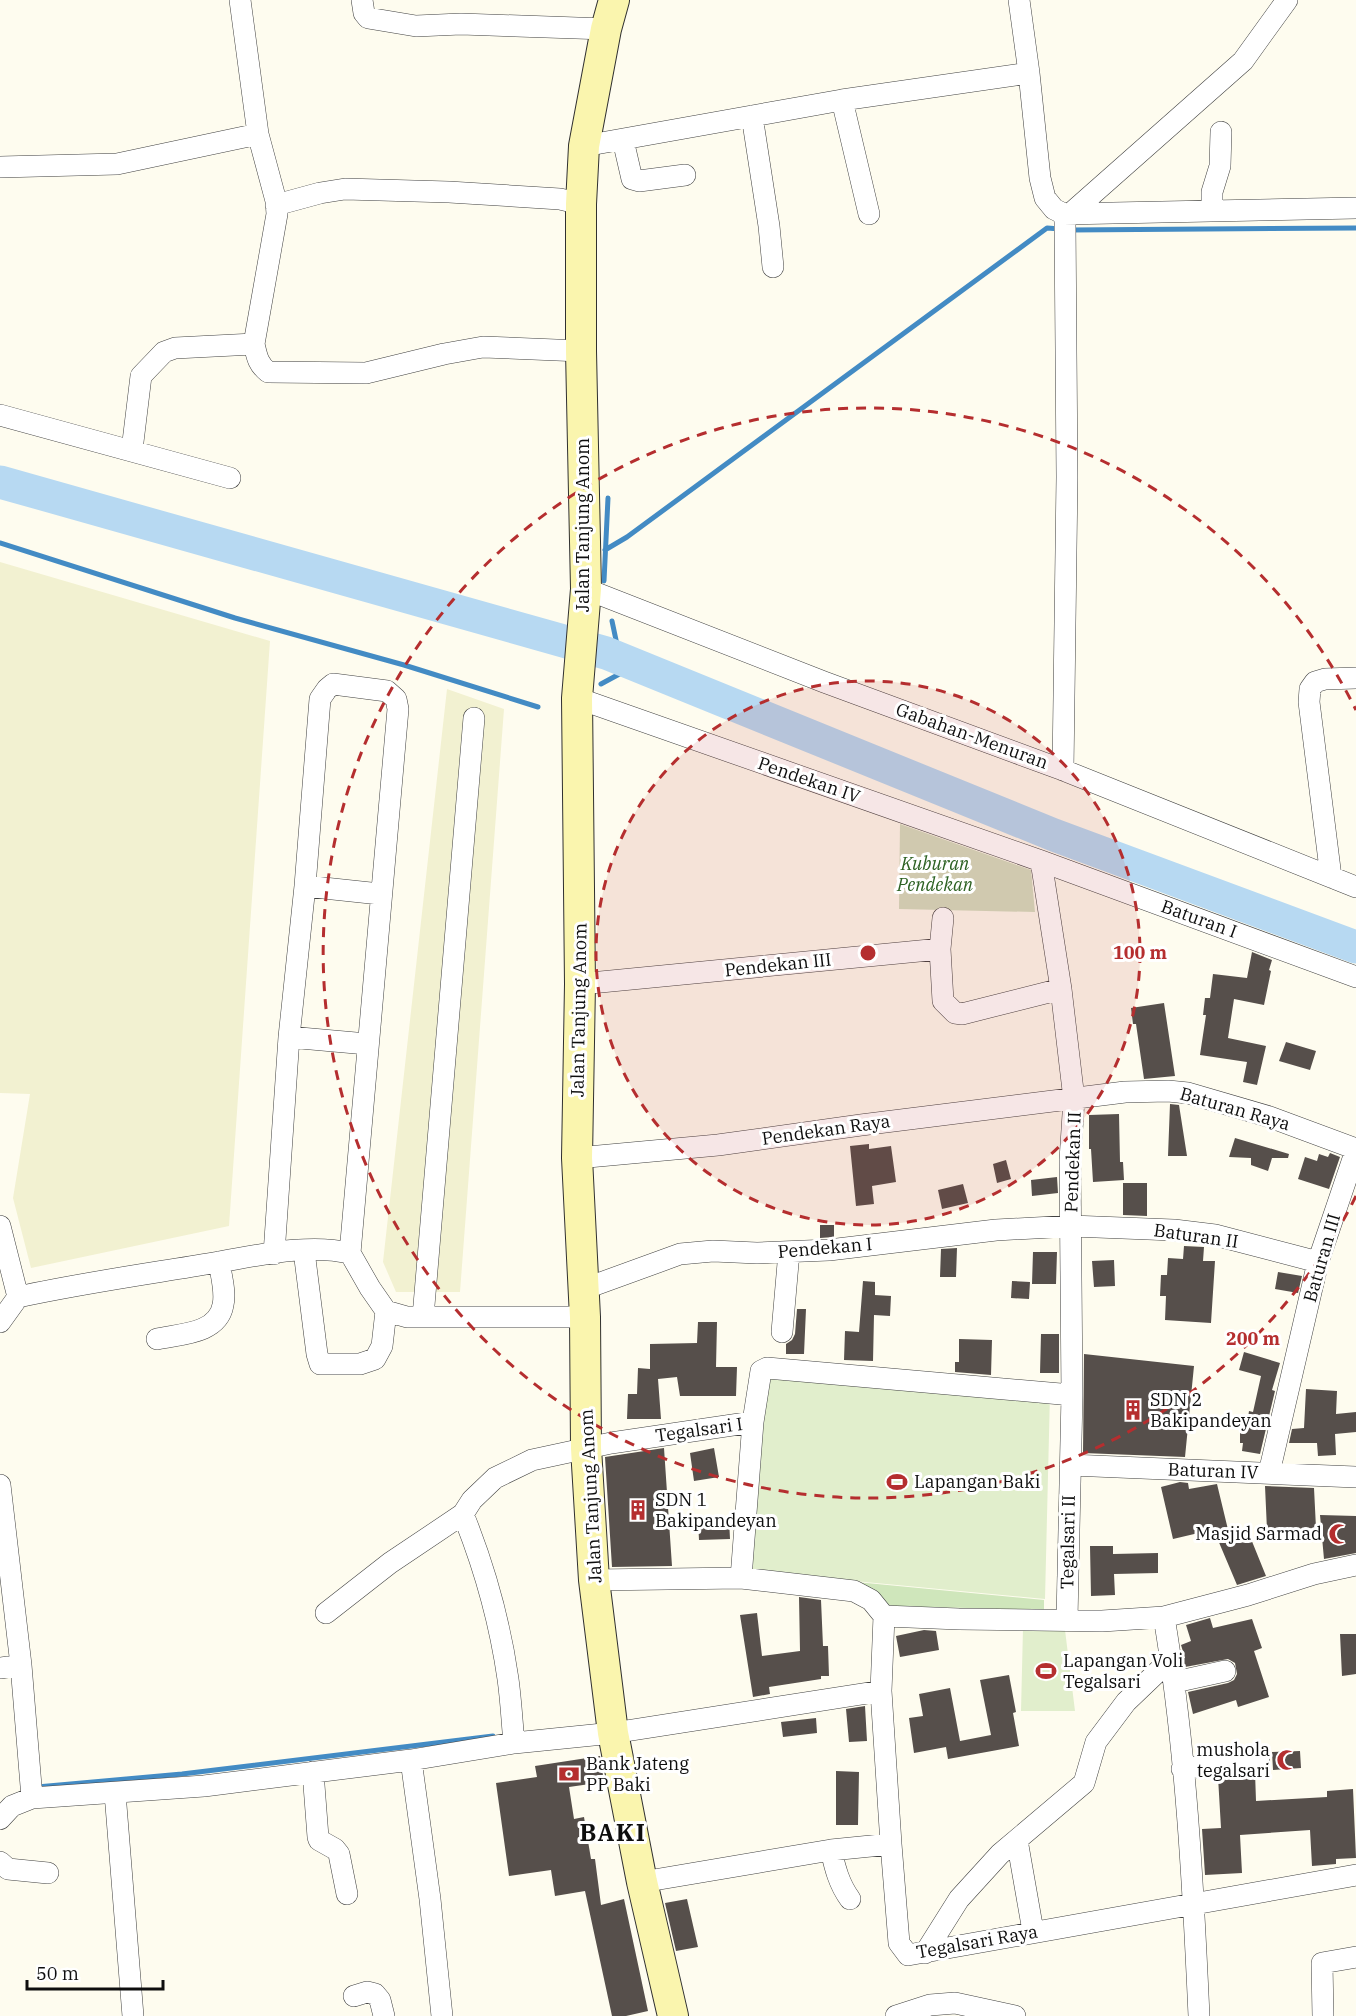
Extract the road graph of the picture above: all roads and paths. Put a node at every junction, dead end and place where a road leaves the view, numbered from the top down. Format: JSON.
{"nodes":[{"id":1,"x":240,"y":0,"type":"edge"},
{"id":2,"x":362,"y":0,"type":"edge"},
{"id":3,"x":614,"y":0,"type":"edge"},
{"id":4,"x":1019,"y":0,"type":"edge"},
{"id":5,"x":1287,"y":0,"type":"edge"},
{"id":6,"x":606,"y":29,"type":"junction"},
{"id":7,"x":1029,"y":73,"type":"junction"},
{"id":8,"x":842,"y":100,"type":"junction"},
{"id":9,"x":752,"y":116,"type":"junction"},
{"id":10,"x":1221,"y":132,"type":"dead end"},
{"id":11,"x":258,"y":134,"type":"junction"},
{"id":12,"x":623,"y":140,"type":"junction"},
{"id":13,"x":584,"y":146,"type":"junction"},
{"id":14,"x":0,"y":167,"type":"edge"},
{"id":15,"x":685,"y":175,"type":"dead end"},
{"id":16,"x":581,"y":204,"type":"junction"},
{"id":17,"x":276,"y":205,"type":"junction"},
{"id":18,"x":1356,"y":208,"type":"edge"},
{"id":19,"x":1212,"y":212,"type":"junction"},
{"id":20,"x":869,"y":214,"type":"dead end"},
{"id":21,"x":1066,"y":224,"type":"junction"},
{"id":22,"x":773,"y":267,"type":"dead end"},
{"id":23,"x":255,"y":344,"type":"junction"},
{"id":24,"x":581,"y":351,"type":"junction"},
{"id":25,"x":0,"y":415,"type":"edge"},
{"id":26,"x":132,"y":450,"type":"junction"},
{"id":27,"x":230,"y":478,"type":"dead end"},
{"id":28,"x":585,"y":602,"type":"junction"},
{"id":29,"x":1356,"y":678,"type":"edge"},
{"id":30,"x":578,"y":689,"type":"junction"},
{"id":31,"x":474,"y":718,"type":"dead end"},
{"id":32,"x":1064,"y":770,"type":"junction"},
{"id":33,"x":1041,"y":861,"type":"junction"},
{"id":34,"x":1331,"y":877,"type":"junction"},
{"id":35,"x":305,"y":886,"type":"junction"},
{"id":36,"x":1356,"y":887,"type":"edge"},
{"id":37,"x":380,"y":894,"type":"junction"},
{"id":38,"x":943,"y":918,"type":"dead end"},
{"id":39,"x":940,"y":949,"type":"junction"},
{"id":40,"x":1356,"y":977,"type":"edge"},
{"id":41,"x":580,"y":984,"type":"junction"},
{"id":42,"x":1061,"y":989,"type":"junction"},
{"id":43,"x":289,"y":1037,"type":"junction"},
{"id":44,"x":367,"y":1044,"type":"junction"},
{"id":45,"x":1074,"y":1099,"type":"junction"},
{"id":46,"x":1356,"y":1149,"type":"edge"},
{"id":47,"x":577,"y":1158,"type":"junction"},
{"id":48,"x":0,"y":1226,"type":"edge"},
{"id":49,"x":1071,"y":1226,"type":"junction"},
{"id":50,"x":304,"y":1251,"type":"junction"},
{"id":51,"x":789,"y":1252,"type":"junction"},
{"id":52,"x":350,"y":1253,"type":"junction"},
{"id":53,"x":274,"y":1254,"type":"junction"},
{"id":54,"x":219,"y":1262,"type":"junction"},
{"id":55,"x":1318,"y":1262,"type":"junction"},
{"id":56,"x":18,"y":1298,"type":"junction"},
{"id":57,"x":585,"y":1303,"type":"junction"},
{"id":58,"x":386,"y":1311,"type":"junction"},
{"id":59,"x":423,"y":1317,"type":"junction"},
{"id":60,"x":0,"y":1322,"type":"edge"},
{"id":61,"x":782,"y":1332,"type":"dead end"},
{"id":62,"x":157,"y":1339,"type":"dead end"},
{"id":63,"x":1072,"y":1395,"type":"junction"},
{"id":64,"x":753,"y":1422,"type":"junction"},
{"id":65,"x":586,"y":1448,"type":"junction"},
{"id":66,"x":1070,"y":1465,"type":"junction"},
{"id":67,"x":1269,"y":1473,"type":"junction"},
{"id":68,"x":1356,"y":1477,"type":"edge"},
{"id":69,"x":0,"y":1485,"type":"edge"},
{"id":70,"x":463,"y":1514,"type":"junction"},
{"id":71,"x":1356,"y":1565,"type":"edge"},
{"id":72,"x":741,"y":1578,"type":"junction"},
{"id":73,"x":594,"y":1580,"type":"junction"},
{"id":74,"x":326,"y":1613,"type":"dead end"},
{"id":75,"x":885,"y":1616,"type":"junction"},
{"id":76,"x":1164,"y":1617,"type":"junction"},
{"id":77,"x":1066,"y":1619,"type":"junction"},
{"id":78,"x":1171,"y":1659,"type":"junction"},
{"id":79,"x":10,"y":1666,"type":"edge"},
{"id":80,"x":1224,"y":1671,"type":"dead end"},
{"id":81,"x":1174,"y":1682,"type":"junction"},
{"id":82,"x":881,"y":1692,"type":"junction"},
{"id":83,"x":612,"y":1733,"type":"junction"},
{"id":84,"x":514,"y":1743,"type":"junction"},
{"id":85,"x":1259,"y":1758,"type":"dead end"},
{"id":86,"x":411,"y":1760,"type":"junction"},
{"id":87,"x":1182,"y":1769,"type":"junction"},
{"id":88,"x":313,"y":1773,"type":"junction"},
{"id":89,"x":32,"y":1792,"type":"junction"},
{"id":90,"x":115,"y":1792,"type":"junction"},
{"id":91,"x":0,"y":1819,"type":"edge"},
{"id":92,"x":1017,"y":1840,"type":"junction"},
{"id":93,"x":891,"y":1844,"type":"junction"},
{"id":94,"x":831,"y":1850,"type":"junction"},
{"id":95,"x":0,"y":1863,"type":"edge"},
{"id":96,"x":48,"y":1874,"type":"dead end"},
{"id":97,"x":1356,"y":1875,"type":"edge"},
{"id":98,"x":642,"y":1882,"type":"junction"},
{"id":99,"x":347,"y":1894,"type":"dead end"},
{"id":100,"x":850,"y":1899,"type":"dead end"},
{"id":101,"x":1194,"y":1903,"type":"junction"},
{"id":102,"x":1033,"y":1931,"type":"junction"},
{"id":103,"x":925,"y":1953,"type":"junction"},
{"id":104,"x":1356,"y":1957,"type":"edge"},
{"id":105,"x":354,"y":1996,"type":"dead end"},
{"id":106,"x":134,"y":2016,"type":"edge"},
{"id":107,"x":384,"y":2016,"type":"edge"},
{"id":108,"x":442,"y":2016,"type":"edge"},
{"id":109,"x":673,"y":2016,"type":"edge"},
{"id":110,"x":896,"y":2016,"type":"edge"},
{"id":111,"x":1015,"y":2016,"type":"edge"},
{"id":112,"x":1199,"y":2016,"type":"edge"},
{"id":113,"x":1323,"y":2016,"type":"edge"}],
"edges":[{"from":1,"to":11,"type":"street"},
{"from":2,"to":6,"type":"street"},
{"from":3,"to":6,"type":"main road","name":"Jalan Tanjung Anom"},
{"from":4,"to":7,"type":"street"},
{"from":5,"to":21,"type":"street"},
{"from":6,"to":13,"type":"main road","name":"Jalan Tanjung Anom"},
{"from":7,"to":8,"type":"street"},
{"from":7,"to":21,"type":"street"},
{"from":8,"to":9,"type":"street"},
{"from":8,"to":20,"type":"street"},
{"from":9,"to":12,"type":"street"},
{"from":9,"to":22,"type":"street"},
{"from":10,"to":19,"type":"street"},
{"from":11,"to":14,"type":"street"},
{"from":11,"to":17,"type":"street"},
{"from":12,"to":13,"type":"street"},
{"from":12,"to":15,"type":"street"},
{"from":13,"to":16,"type":"main road","name":"Jalan Tanjung Anom"},
{"from":16,"to":17,"type":"street"},
{"from":16,"to":24,"type":"main road","name":"Jalan Tanjung Anom"},
{"from":17,"to":23,"type":"street"},
{"from":18,"to":19,"type":"street"},
{"from":19,"to":21,"type":"street"},
{"from":21,"to":32,"type":"street"},
{"from":23,"to":24,"type":"street"},
{"from":23,"to":26,"type":"street"},
{"from":24,"to":28,"type":"main road","name":"Jalan Tanjung Anom"},
{"from":25,"to":26,"type":"street"},
{"from":26,"to":27,"type":"street"},
{"from":28,"to":30,"type":"main road","name":"Jalan Tanjung Anom"},
{"from":28,"to":32,"type":"street","name":"Gabahan-Menuran"},
{"from":29,"to":34,"type":"street"},
{"from":30,"to":33,"type":"street","name":"Pendekan IV"},
{"from":30,"to":41,"type":"main road","name":"Jalan Tanjung Anom"},
{"from":31,"to":59,"type":"street"},
{"from":32,"to":34,"type":"street","name":"Gabahan-Menuran"},
{"from":33,"to":40,"type":"street","name":"Baturan I"},
{"from":33,"to":42,"type":"street","name":"Pendekan II"},
{"from":34,"to":36,"type":"street","name":"Gabahan-Menuran"},
{"from":35,"to":37,"type":"street"},
{"from":35,"to":37,"type":"street"},
{"from":35,"to":43,"type":"street"},
{"from":37,"to":44,"type":"street"},
{"from":38,"to":39,"type":"street"},
{"from":39,"to":41,"type":"street","name":"Pendekan III"},
{"from":39,"to":42,"type":"street"},
{"from":41,"to":47,"type":"main road","name":"Jalan Tanjung Anom"},
{"from":42,"to":45,"type":"street","name":"Pendekan II"},
{"from":43,"to":44,"type":"street"},
{"from":43,"to":53,"type":"street"},
{"from":44,"to":52,"type":"street"},
{"from":45,"to":46,"type":"street","name":"Baturan Raya"},
{"from":45,"to":47,"type":"street","name":"Pendekan Raya"},
{"from":45,"to":49,"type":"street","name":"Pendekan II"},
{"from":46,"to":55,"type":"street","name":"Baturan III"},
{"from":47,"to":57,"type":"main road","name":"Jalan Tanjung Anom"},
{"from":48,"to":56,"type":"street"},
{"from":49,"to":51,"type":"street","name":"Pendekan I"},
{"from":49,"to":55,"type":"street","name":"Baturan II"},
{"from":49,"to":63,"type":"street","name":"Pendekan II"},
{"from":50,"to":52,"type":"street"},
{"from":50,"to":53,"type":"street"},
{"from":50,"to":58,"type":"street"},
{"from":51,"to":57,"type":"street","name":"Pendekan I"},
{"from":51,"to":61,"type":"street"},
{"from":52,"to":58,"type":"street"},
{"from":53,"to":54,"type":"street"},
{"from":54,"to":56,"type":"street"},
{"from":54,"to":62,"type":"street"},
{"from":55,"to":67,"type":"street","name":"Baturan III"},
{"from":56,"to":60,"type":"street"},
{"from":57,"to":59,"type":"street"},
{"from":57,"to":65,"type":"main road","name":"Jalan Tanjung Anom"},
{"from":58,"to":59,"type":"street"},
{"from":63,"to":64,"type":"street"},
{"from":63,"to":66,"type":"street","name":"Pendekan II"},
{"from":64,"to":65,"type":"street","name":"Tegalsari I"},
{"from":64,"to":72,"type":"street","name":"Tegalsari I"},
{"from":65,"to":70,"type":"street","name":"Tegalsari I"},
{"from":65,"to":73,"type":"main road","name":"Jalan Tanjung Anom"},
{"from":66,"to":67,"type":"street","name":"Baturan IV"},
{"from":66,"to":77,"type":"street","name":"Tegalsari II"},
{"from":67,"to":68,"type":"street","name":"Baturan IV"},
{"from":69,"to":79,"type":"street"},
{"from":70,"to":74,"type":"street","name":"Tegalsari I"},
{"from":70,"to":84,"type":"street"},
{"from":71,"to":76,"type":"street"},
{"from":72,"to":73,"type":"street"},
{"from":72,"to":75,"type":"street"},
{"from":73,"to":83,"type":"main road","name":"Jalan Tanjung Anom"},
{"from":75,"to":77,"type":"street"},
{"from":75,"to":82,"type":"street"},
{"from":76,"to":77,"type":"street"},
{"from":76,"to":78,"type":"street"},
{"from":78,"to":81,"type":"street"},
{"from":78,"to":92,"type":"street"},
{"from":79,"to":89,"type":"street"},
{"from":80,"to":81,"type":"street"},
{"from":81,"to":87,"type":"street"},
{"from":82,"to":83,"type":"street"},
{"from":82,"to":93,"type":"street"},
{"from":83,"to":84,"type":"street"},
{"from":83,"to":98,"type":"main road","name":"Jalan Tanjung Anom"},
{"from":84,"to":86,"type":"street"},
{"from":85,"to":87,"type":"street"},
{"from":86,"to":88,"type":"street"},
{"from":86,"to":108,"type":"street"},
{"from":87,"to":101,"type":"street"},
{"from":88,"to":90,"type":"street"},
{"from":88,"to":99,"type":"street"},
{"from":89,"to":90,"type":"street"},
{"from":89,"to":91,"type":"street"},
{"from":90,"to":106,"type":"street"},
{"from":92,"to":102,"type":"street"},
{"from":92,"to":103,"type":"street"},
{"from":93,"to":94,"type":"street"},
{"from":93,"to":103,"type":"street","name":"Tegalsari Raya"},
{"from":94,"to":98,"type":"street"},
{"from":94,"to":100,"type":"street"},
{"from":95,"to":96,"type":"street"},
{"from":97,"to":101,"type":"street","name":"Tegalsari Raya"},
{"from":98,"to":109,"type":"main road","name":"Jalan Tanjung Anom"},
{"from":101,"to":102,"type":"street","name":"Tegalsari Raya"},
{"from":101,"to":112,"type":"street"},
{"from":102,"to":103,"type":"street","name":"Tegalsari Raya"},
{"from":104,"to":113,"type":"street"},
{"from":105,"to":107,"type":"street"},
{"from":110,"to":111,"type":"street"}]}
